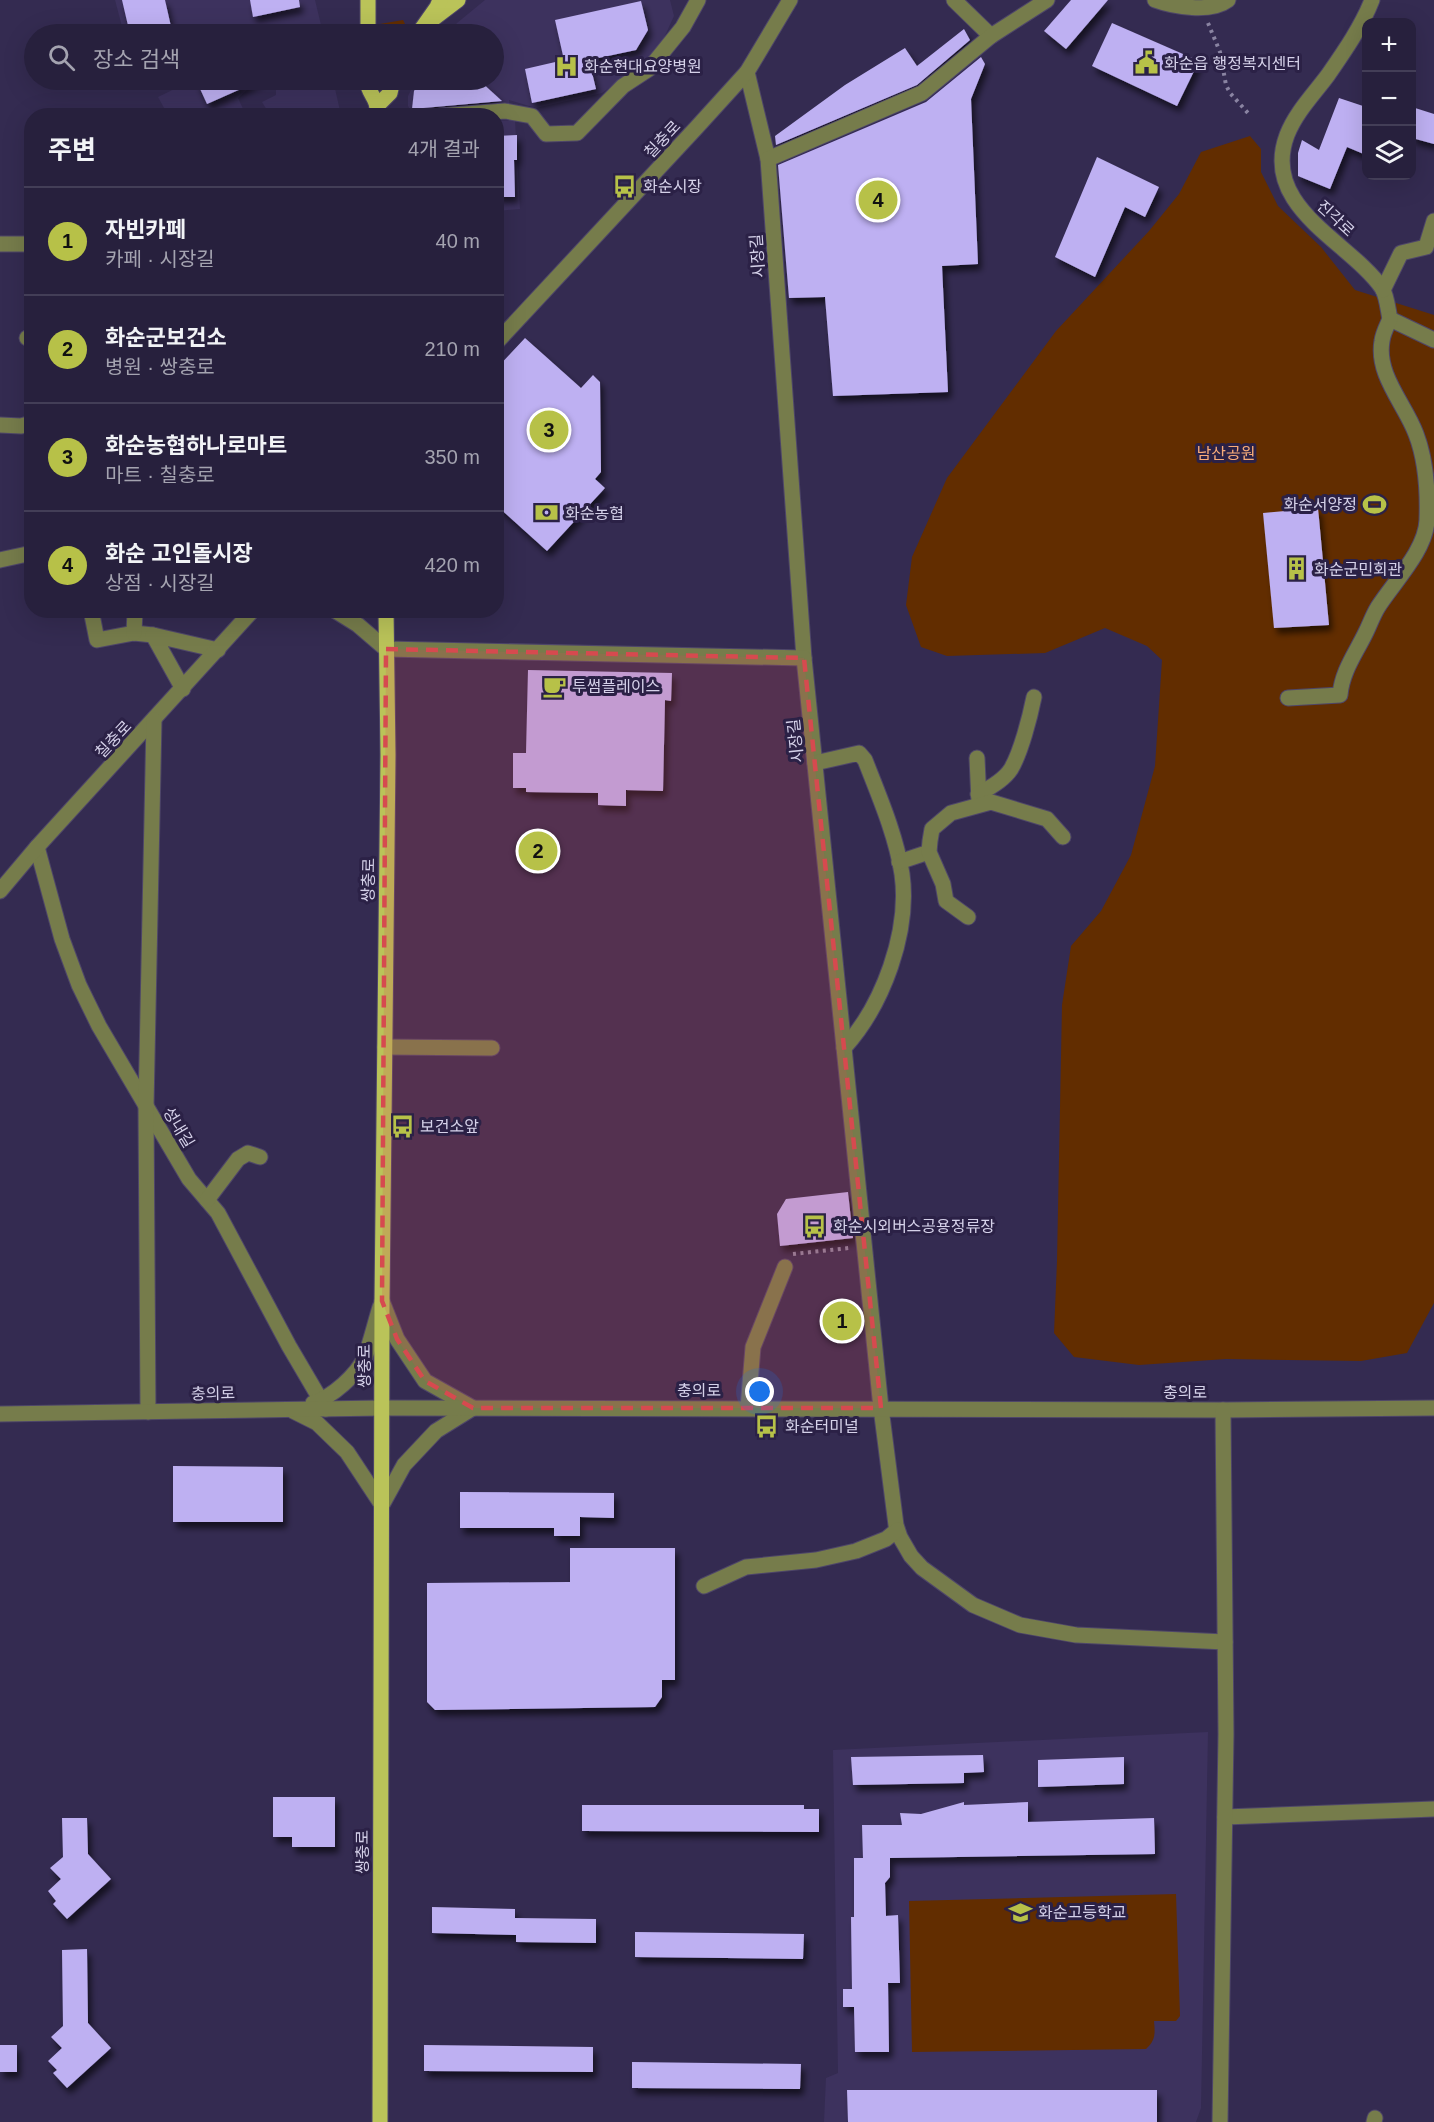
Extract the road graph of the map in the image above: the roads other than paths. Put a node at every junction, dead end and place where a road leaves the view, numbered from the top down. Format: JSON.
{"nodes":[{"id":1,"x":368,"y":0,"type":"edge"},
{"id":2,"x":440,"y":0,"type":"edge"},
{"id":3,"x":458,"y":0,"type":"edge"},
{"id":4,"x":698,"y":0,"type":"edge"},
{"id":5,"x":790,"y":0,"type":"edge"},
{"id":6,"x":954,"y":0,"type":"edge"},
{"id":7,"x":1047,"y":0,"type":"edge"},
{"id":8,"x":1155,"y":0,"type":"edge"},
{"id":9,"x":1228,"y":0,"type":"edge"},
{"id":10,"x":1372,"y":0,"type":"edge"},
{"id":11,"x":368,"y":24,"type":"edge"},
{"id":12,"x":426,"y":24,"type":"edge"},
{"id":13,"x":429,"y":24,"type":"edge"},
{"id":14,"x":991,"y":36,"type":"junction"},
{"id":15,"x":747,"y":72,"type":"junction"},
{"id":16,"x":370,"y":90,"type":"edge"},
{"id":17,"x":391,"y":90,"type":"edge"},
{"id":18,"x":376,"y":108,"type":"edge"},
{"id":19,"x":379,"y":108,"type":"edge"},
{"id":20,"x":504,"y":111,"type":"edge"},
{"id":21,"x":768,"y":159,"type":"junction"},
{"id":22,"x":1434,"y":221,"type":"edge"},
{"id":23,"x":0,"y":244,"type":"edge"},
{"id":24,"x":24,"y":244,"type":"edge"},
{"id":25,"x":1383,"y":290,"type":"junction"},
{"id":26,"x":1390,"y":319,"type":"junction"},
{"id":27,"x":504,"y":334,"type":"edge"},
{"id":28,"x":1434,"y":340,"type":"edge"},
{"id":29,"x":0,"y":425,"type":"edge"},
{"id":30,"x":24,"y":425,"type":"edge"},
{"id":31,"x":24,"y":555,"type":"edge"},
{"id":32,"x":0,"y":560,"type":"edge"},
{"id":33,"x":92,"y":618,"type":"edge"},
{"id":34,"x":135,"y":618,"type":"edge"},
{"id":35,"x":246,"y":618,"type":"edge"},
{"id":36,"x":347,"y":618,"type":"edge"},
{"id":37,"x":386,"y":618,"type":"edge"},
{"id":38,"x":134,"y":633,"type":"junction"},
{"id":39,"x":153,"y":635,"type":"junction"},
{"id":40,"x":386,"y":649,"type":"junction"},
{"id":41,"x":218,"y":650,"type":"junction"},
{"id":42,"x":804,"y":658,"type":"junction"},
{"id":43,"x":183,"y":689,"type":"junction"},
{"id":44,"x":1034,"y":697,"type":"dead end"},
{"id":45,"x":1288,"y":698,"type":"dead end"},
{"id":46,"x":154,"y":720,"type":"junction"},
{"id":47,"x":977,"y":758,"type":"dead end"},
{"id":48,"x":815,"y":763,"type":"junction"},
{"id":49,"x":979,"y":799,"type":"junction"},
{"id":50,"x":1063,"y":837,"type":"dead end"},
{"id":51,"x":37,"y":847,"type":"junction"},
{"id":52,"x":929,"y":852,"type":"junction"},
{"id":53,"x":899,"y":862,"type":"junction"},
{"id":54,"x":0,"y":891,"type":"edge"},
{"id":55,"x":968,"y":917,"type":"dead end"},
{"id":56,"x":385,"y":1047,"type":"junction"},
{"id":57,"x":492,"y":1048,"type":"dead end"},
{"id":58,"x":844,"y":1048,"type":"junction"},
{"id":59,"x":146,"y":1107,"type":"junction"},
{"id":60,"x":260,"y":1157,"type":"dead end"},
{"id":61,"x":207,"y":1200,"type":"junction"},
{"id":62,"x":785,"y":1267,"type":"road end"},
{"id":63,"x":382,"y":1301,"type":"junction"},
{"id":64,"x":323,"y":1405,"type":"junction"},
{"id":65,"x":382,"y":1408,"type":"junction"},
{"id":66,"x":473,"y":1408,"type":"junction"},
{"id":67,"x":748,"y":1408,"type":"junction"},
{"id":68,"x":880,"y":1408,"type":"junction"},
{"id":69,"x":1434,"y":1408,"type":"edge"},
{"id":70,"x":290,"y":1410,"type":"junction"},
{"id":71,"x":1223,"y":1410,"type":"junction"},
{"id":72,"x":148,"y":1412,"type":"junction"},
{"id":73,"x":0,"y":1414,"type":"edge"},
{"id":74,"x":382,"y":1505,"type":"junction"},
{"id":75,"x":897,"y":1530,"type":"junction"},
{"id":76,"x":704,"y":1586,"type":"dead end"},
{"id":77,"x":1225,"y":1642,"type":"junction"},
{"id":78,"x":1434,"y":1809,"type":"edge"},
{"id":79,"x":1225,"y":1816,"type":"junction"},
{"id":80,"x":380,"y":2122,"type":"edge"},
{"id":81,"x":1220,"y":2122,"type":"edge"}],
"edges":[{"from":1,"to":11,"type":"main road"},
{"from":2,"to":12,"type":"main road"},
{"from":3,"to":13,"type":"main road"},
{"from":4,"to":20,"type":"street"},
{"from":5,"to":15,"type":"street","name":"칠충로"},
{"from":6,"to":14,"type":"street"},
{"from":7,"to":14,"type":"street"},
{"from":8,"to":9,"type":"street"},
{"from":10,"to":25,"type":"street","name":"진각로"},
{"from":14,"to":21,"type":"street"},
{"from":15,"to":21,"type":"street","name":"시장길"},
{"from":15,"to":27,"type":"street","name":"칠충로"},
{"from":16,"to":18,"type":"main road"},
{"from":17,"to":19,"type":"main road"},
{"from":21,"to":42,"type":"street","name":"시장길"},
{"from":22,"to":25,"type":"street"},
{"from":23,"to":24,"type":"street"},
{"from":25,"to":26,"type":"street","name":"진각로"},
{"from":26,"to":28,"type":"street"},
{"from":26,"to":45,"type":"street"},
{"from":29,"to":30,"type":"street"},
{"from":31,"to":32,"type":"street"},
{"from":33,"to":38,"type":"street"},
{"from":34,"to":38,"type":"street"},
{"from":35,"to":41,"type":"street","name":"칠충로"},
{"from":36,"to":40,"type":"street"},
{"from":37,"to":40,"type":"main road","name":"쌍충로"},
{"from":38,"to":39,"type":"street"},
{"from":39,"to":41,"type":"street"},
{"from":39,"to":43,"type":"street"},
{"from":40,"to":42,"type":"street"},
{"from":40,"to":56,"type":"main road","name":"쌍충로"},
{"from":41,"to":43,"type":"street","name":"칠충로"},
{"from":42,"to":48,"type":"street","name":"시장길"},
{"from":43,"to":46,"type":"street","name":"칠충로"},
{"from":44,"to":49,"type":"street"},
{"from":46,"to":51,"type":"street","name":"칠충로"},
{"from":46,"to":59,"type":"street"},
{"from":47,"to":49,"type":"street"},
{"from":48,"to":53,"type":"street"},
{"from":48,"to":58,"type":"street","name":"시장길"},
{"from":49,"to":50,"type":"street"},
{"from":49,"to":52,"type":"street"},
{"from":51,"to":54,"type":"street","name":"칠충로"},
{"from":51,"to":59,"type":"street","name":"성내길"},
{"from":52,"to":53,"type":"street"},
{"from":52,"to":55,"type":"street"},
{"from":53,"to":58,"type":"street"},
{"from":56,"to":57,"type":"street"},
{"from":56,"to":63,"type":"main road","name":"쌍충로"},
{"from":58,"to":68,"type":"street","name":"시장길"},
{"from":59,"to":61,"type":"street","name":"성내길"},
{"from":59,"to":72,"type":"street"},
{"from":60,"to":61,"type":"street"},
{"from":61,"to":64,"type":"street","name":"성내길"},
{"from":62,"to":67,"type":"street"},
{"from":63,"to":64,"type":"street"},
{"from":63,"to":65,"type":"main road","name":"쌍충로"},
{"from":63,"to":66,"type":"street"},
{"from":64,"to":65,"type":"street","name":"충의로"},
{"from":64,"to":70,"type":"street","name":"충의로"},
{"from":65,"to":66,"type":"street","name":"충의로"},
{"from":65,"to":74,"type":"main road","name":"쌍충로"},
{"from":66,"to":67,"type":"street","name":"충의로"},
{"from":66,"to":74,"type":"street"},
{"from":67,"to":68,"type":"street","name":"충의로"},
{"from":68,"to":71,"type":"street","name":"충의로"},
{"from":68,"to":75,"type":"street","name":"시장길"},
{"from":69,"to":71,"type":"street","name":"충의로"},
{"from":70,"to":72,"type":"street","name":"충의로"},
{"from":70,"to":74,"type":"street"},
{"from":71,"to":77,"type":"street"},
{"from":72,"to":73,"type":"street","name":"충의로"},
{"from":74,"to":80,"type":"main road","name":"쌍충로"},
{"from":75,"to":76,"type":"street"},
{"from":75,"to":77,"type":"street","name":"시장길"},
{"from":77,"to":79,"type":"street"},
{"from":78,"to":79,"type":"street"},
{"from":79,"to":81,"type":"street"}]}
